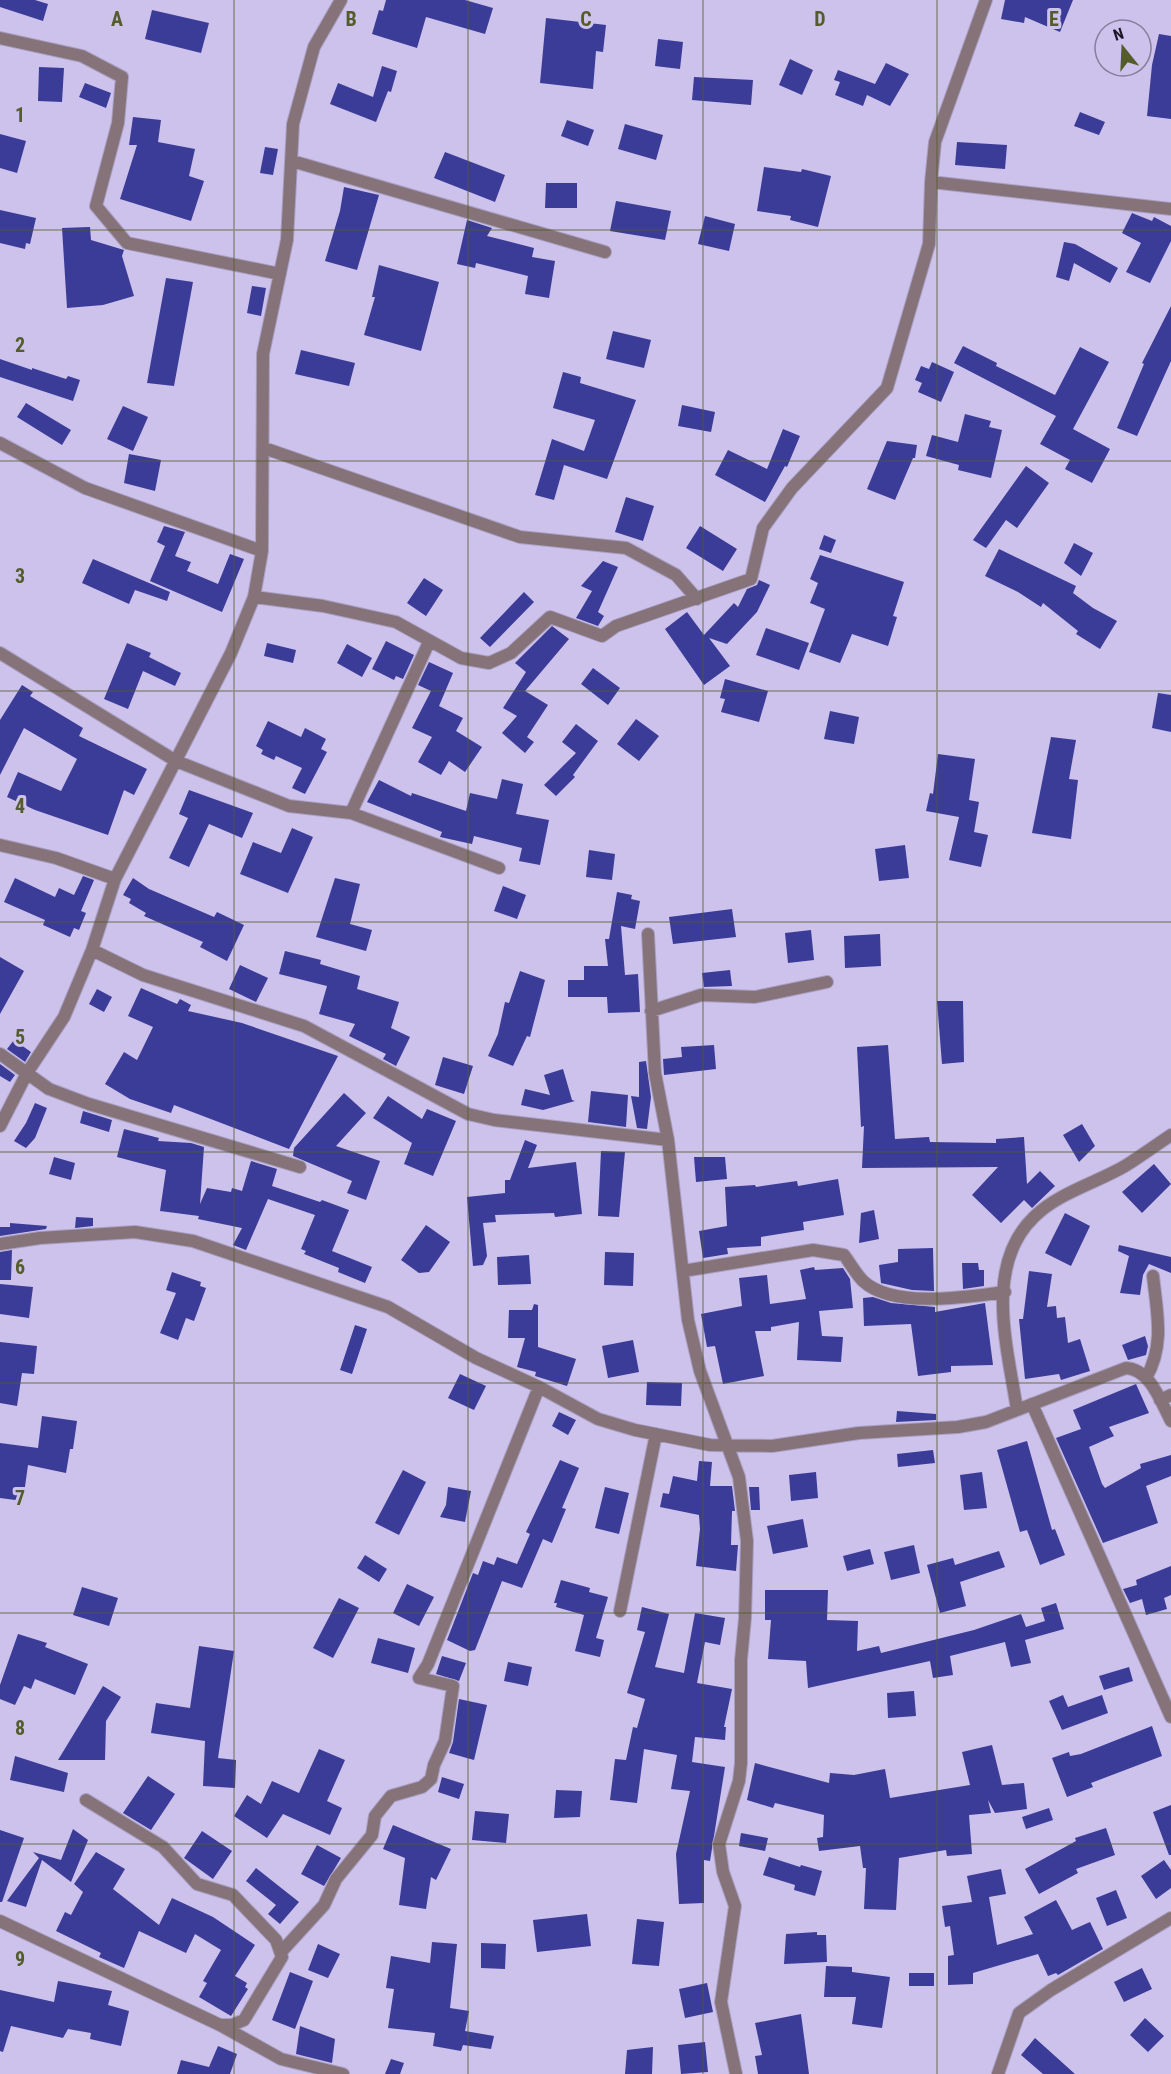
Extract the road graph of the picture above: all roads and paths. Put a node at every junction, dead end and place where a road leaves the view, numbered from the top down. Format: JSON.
{"nodes":[{"id":1,"x":341,"y":0,"type":"edge"},
{"id":2,"x":986,"y":0,"type":"edge"},
{"id":3,"x":0,"y":38,"type":"edge"},
{"id":4,"x":292,"y":161,"type":"junction"},
{"id":5,"x":931,"y":182,"type":"junction"},
{"id":6,"x":1171,"y":210,"type":"edge"},
{"id":7,"x":605,"y":252,"type":"dead end"},
{"id":8,"x":280,"y":273,"type":"junction"},
{"id":9,"x":0,"y":443,"type":"edge"},
{"id":10,"x":264,"y":448,"type":"junction"},
{"id":11,"x":262,"y":551,"type":"junction"},
{"id":12,"x":254,"y":597,"type":"junction"},
{"id":13,"x":697,"y":599,"type":"junction"},
{"id":14,"x":429,"y":642,"type":"junction"},
{"id":15,"x":0,"y":653,"type":"edge"},
{"id":16,"x":176,"y":761,"type":"junction"},
{"id":17,"x":351,"y":813,"type":"junction"},
{"id":18,"x":0,"y":845,"type":"edge"},
{"id":19,"x":499,"y":868,"type":"dead end"},
{"id":20,"x":115,"y":879,"type":"junction"},
{"id":21,"x":648,"y":934,"type":"dead end"},
{"id":22,"x":92,"y":950,"type":"junction"},
{"id":23,"x":826,"y":982,"type":"dead end"},
{"id":24,"x":651,"y":1011,"type":"junction"},
{"id":25,"x":0,"y":1054,"type":"edge"},
{"id":26,"x":27,"y":1073,"type":"junction"},
{"id":27,"x":0,"y":1126,"type":"edge"},
{"id":28,"x":1171,"y":1135,"type":"edge"},
{"id":29,"x":668,"y":1140,"type":"junction"},
{"id":30,"x":300,"y":1167,"type":"dead end"},
{"id":31,"x":0,"y":1244,"type":"edge"},
{"id":32,"x":682,"y":1271,"type":"junction"},
{"id":33,"x":1153,"y":1276,"type":"dead end"},
{"id":34,"x":1005,"y":1292,"type":"junction"},
{"id":35,"x":1146,"y":1378,"type":"junction"},
{"id":36,"x":538,"y":1387,"type":"junction"},
{"id":37,"x":1165,"y":1398,"type":"edge"},
{"id":38,"x":1032,"y":1404,"type":"junction"},
{"id":39,"x":1017,"y":1410,"type":"junction"},
{"id":40,"x":1171,"y":1421,"type":"edge"},
{"id":41,"x":656,"y":1434,"type":"junction"},
{"id":42,"x":728,"y":1446,"type":"junction"},
{"id":43,"x":620,"y":1611,"type":"dead end"},
{"id":44,"x":1171,"y":1717,"type":"edge"},
{"id":45,"x":86,"y":1800,"type":"dead end"},
{"id":46,"x":1171,"y":1918,"type":"edge"},
{"id":47,"x":0,"y":1921,"type":"edge"},
{"id":48,"x":282,"y":1951,"type":"junction"},
{"id":49,"x":220,"y":2025,"type":"junction"},
{"id":50,"x":1002,"y":2072,"type":"edge"},
{"id":51,"x":343,"y":2074,"type":"edge"},
{"id":52,"x":736,"y":2074,"type":"edge"}],
"edges":[{"from":1,"to":4,"type":"street"},
{"from":2,"to":5,"type":"street"},
{"from":3,"to":8,"type":"street"},
{"from":4,"to":7,"type":"street"},
{"from":4,"to":8,"type":"street"},
{"from":5,"to":6,"type":"street"},
{"from":5,"to":13,"type":"street"},
{"from":8,"to":10,"type":"street"},
{"from":9,"to":11,"type":"street"},
{"from":10,"to":11,"type":"street"},
{"from":10,"to":13,"type":"street"},
{"from":11,"to":12,"type":"street"},
{"from":12,"to":14,"type":"street"},
{"from":12,"to":16,"type":"street"},
{"from":13,"to":14,"type":"street"},
{"from":14,"to":17,"type":"street"},
{"from":15,"to":16,"type":"street"},
{"from":16,"to":17,"type":"street"},
{"from":16,"to":20,"type":"street"},
{"from":17,"to":19,"type":"street"},
{"from":18,"to":20,"type":"street"},
{"from":20,"to":22,"type":"street"},
{"from":21,"to":24,"type":"street"},
{"from":22,"to":26,"type":"street"},
{"from":22,"to":29,"type":"street"},
{"from":23,"to":24,"type":"street"},
{"from":24,"to":29,"type":"street"},
{"from":25,"to":26,"type":"street"},
{"from":26,"to":27,"type":"street"},
{"from":26,"to":30,"type":"street"},
{"from":28,"to":34,"type":"street"},
{"from":29,"to":32,"type":"street"},
{"from":31,"to":36,"type":"street"},
{"from":32,"to":34,"type":"street"},
{"from":32,"to":42,"type":"street"},
{"from":33,"to":35,"type":"street"},
{"from":34,"to":39,"type":"street"},
{"from":35,"to":37,"type":"street"},
{"from":35,"to":38,"type":"street"},
{"from":36,"to":41,"type":"street"},
{"from":36,"to":48,"type":"street"},
{"from":37,"to":40,"type":"street"},
{"from":38,"to":39,"type":"street"},
{"from":38,"to":44,"type":"street"},
{"from":39,"to":42,"type":"street"},
{"from":41,"to":42,"type":"street"},
{"from":41,"to":43,"type":"street"},
{"from":42,"to":52,"type":"street"},
{"from":45,"to":48,"type":"street"},
{"from":46,"to":50,"type":"street"},
{"from":47,"to":49,"type":"street"},
{"from":48,"to":49,"type":"street"},
{"from":49,"to":51,"type":"street"}]}
